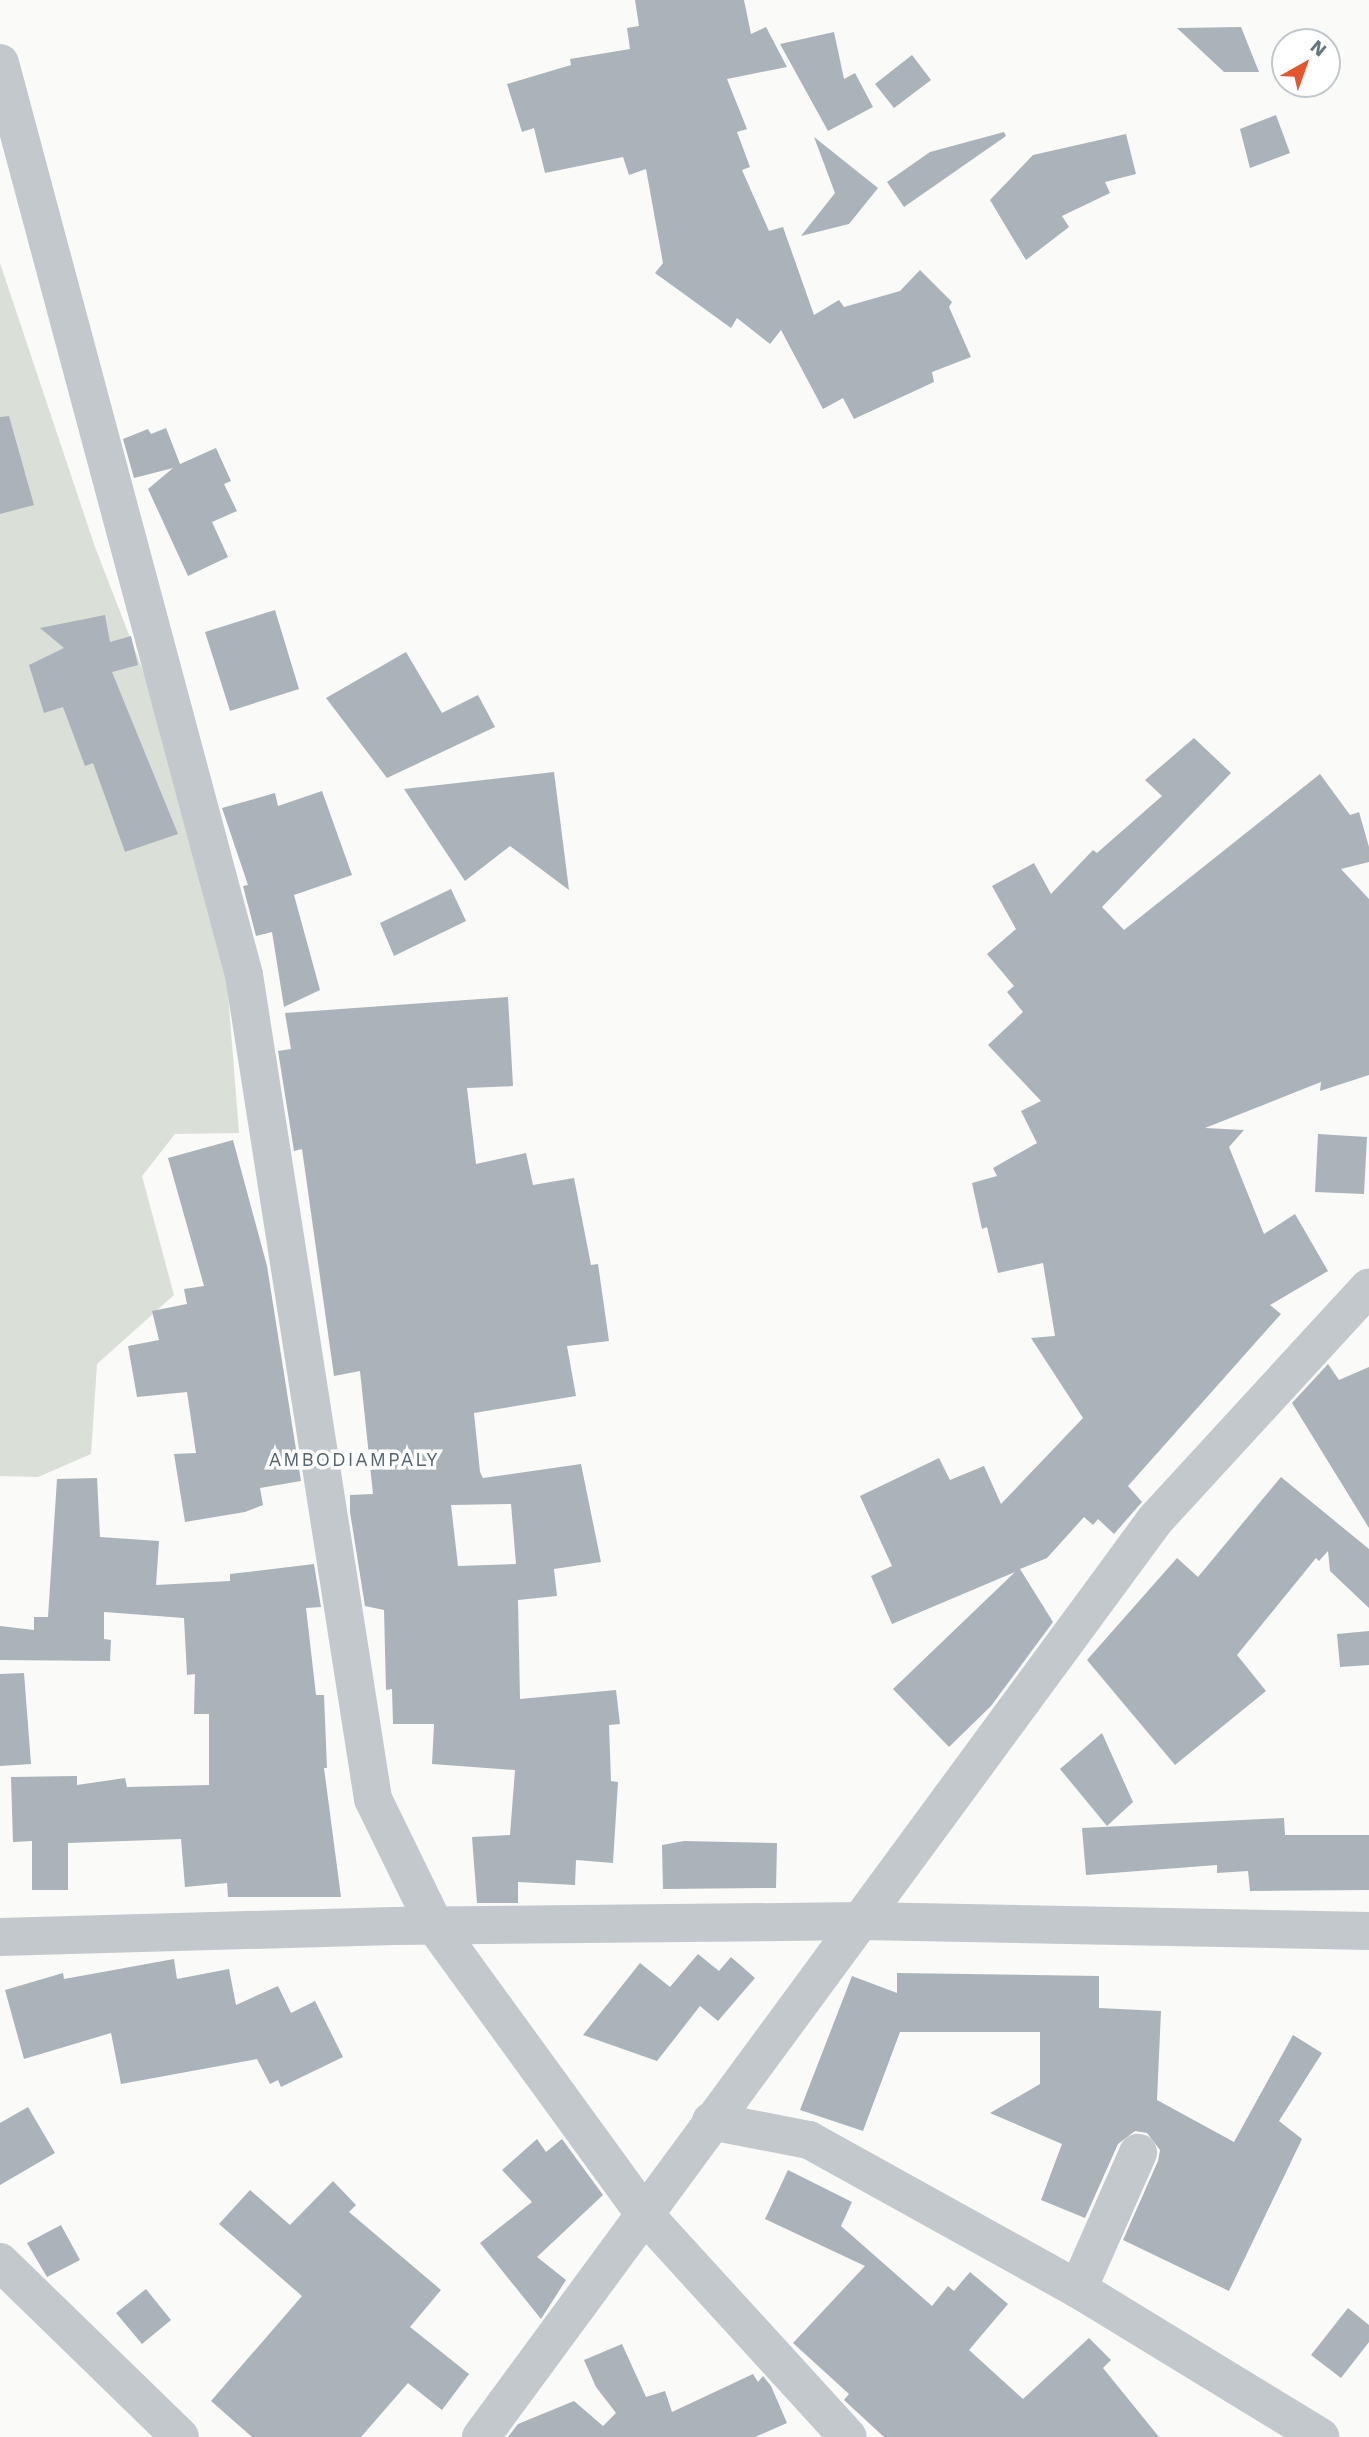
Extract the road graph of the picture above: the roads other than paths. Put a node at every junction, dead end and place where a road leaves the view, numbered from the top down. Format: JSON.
{"nodes":[{"id":1,"x":0,"y":63,"type":"edge"},
{"id":2,"x":1369,"y":1287,"type":"edge"},
{"id":3,"x":862,"y":1921,"type":"junction"},
{"id":4,"x":435,"y":1926,"type":"junction"},
{"id":5,"x":1369,"y":1931,"type":"edge"},
{"id":6,"x":0,"y":1937,"type":"edge"},
{"id":7,"x":711,"y":2121,"type":"junction"},
{"id":8,"x":1138,"y":2153,"type":"dead end"},
{"id":9,"x":646,"y":2216,"type":"junction"},
{"id":10,"x":0,"y":2262,"type":"edge"},
{"id":11,"x":1079,"y":2289,"type":"junction"},
{"id":12,"x":180,"y":2437,"type":"edge"},
{"id":13,"x":481,"y":2437,"type":"edge"},
{"id":14,"x":848,"y":2437,"type":"edge"},
{"id":15,"x":1320,"y":2437,"type":"edge"}],
"edges":[{"from":1,"to":4,"type":"street"},
{"from":2,"to":3,"type":"street"},
{"from":3,"to":4,"type":"street"},
{"from":3,"to":5,"type":"street"},
{"from":3,"to":7,"type":"street"},
{"from":4,"to":6,"type":"street"},
{"from":4,"to":9,"type":"street"},
{"from":7,"to":9,"type":"street"},
{"from":7,"to":11,"type":"street"},
{"from":8,"to":11,"type":"street"},
{"from":9,"to":13,"type":"street"},
{"from":9,"to":14,"type":"street"},
{"from":10,"to":12,"type":"street"},
{"from":11,"to":15,"type":"street"}]}
